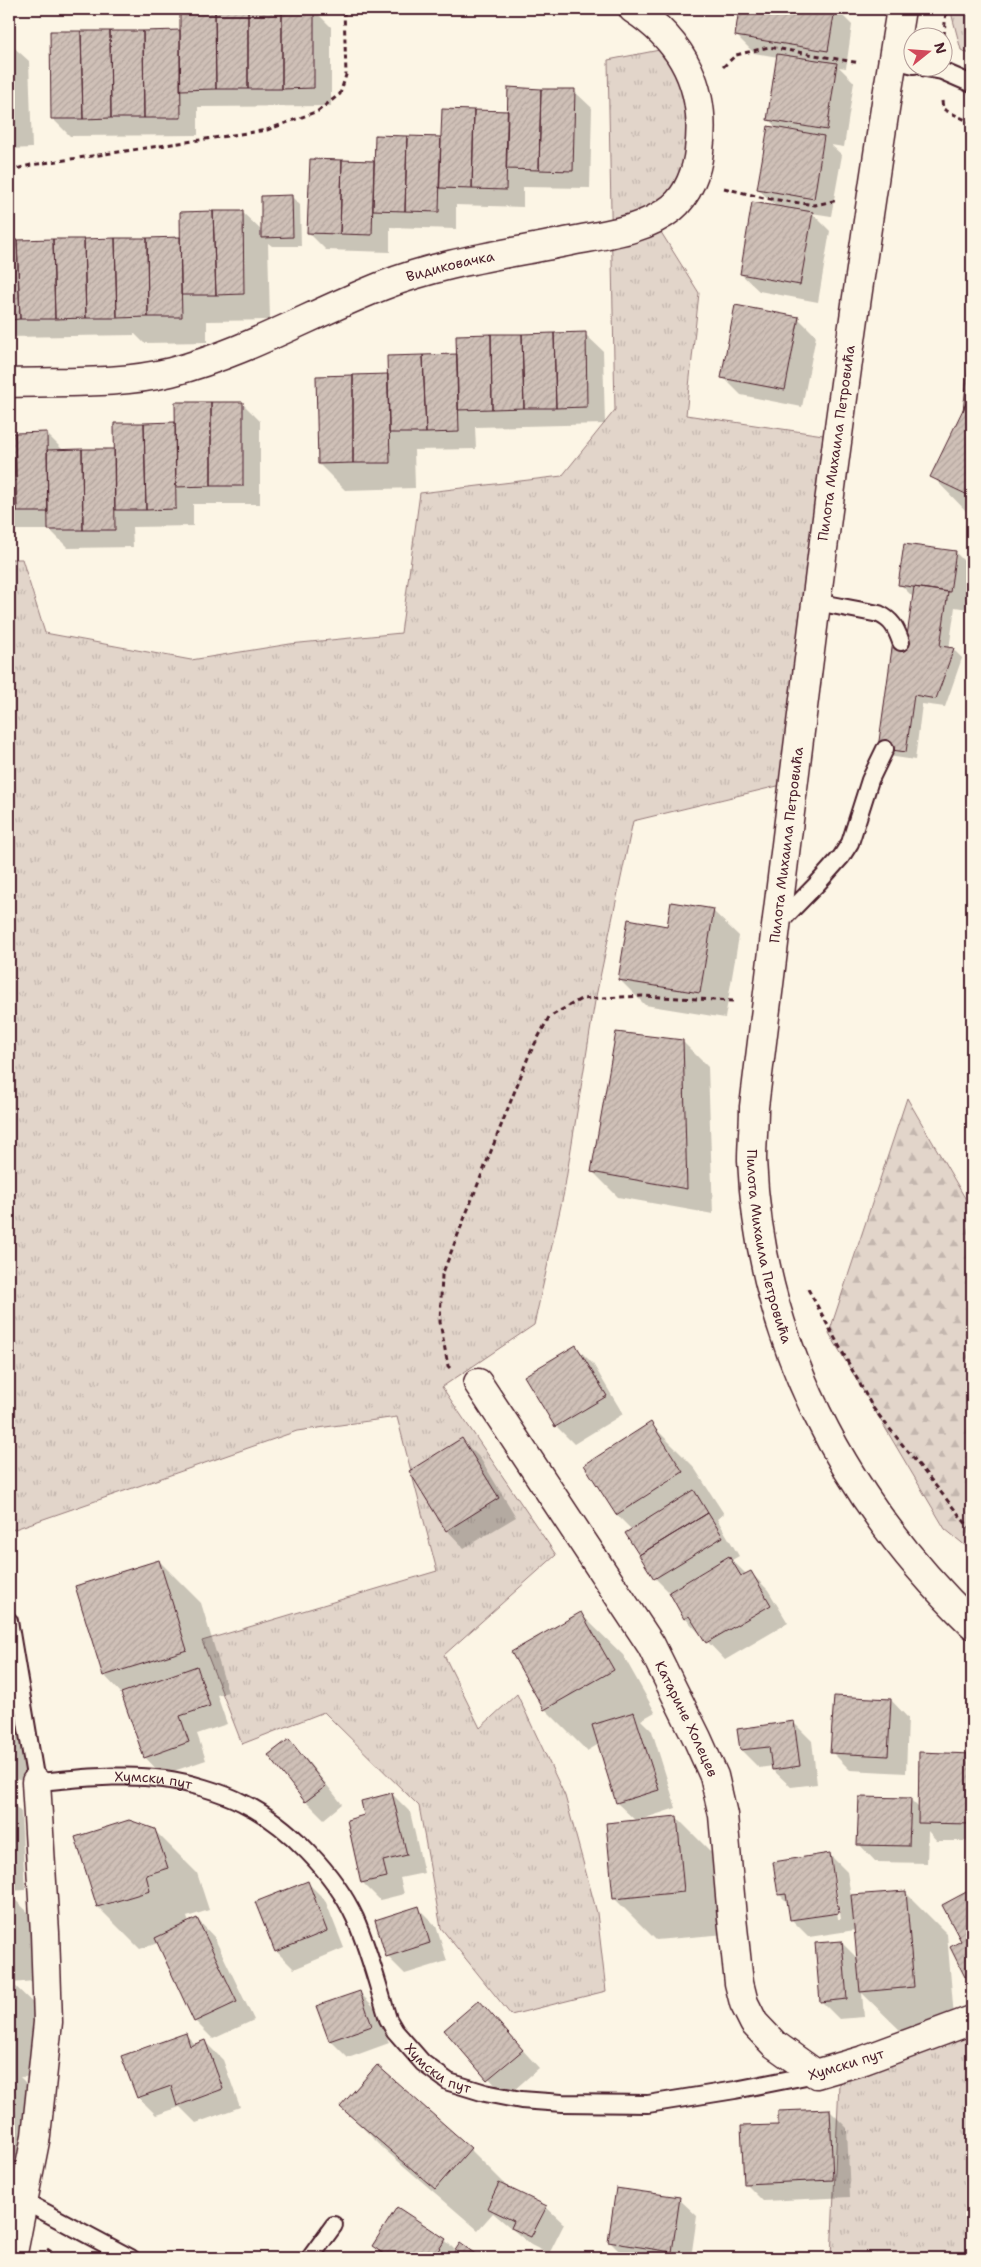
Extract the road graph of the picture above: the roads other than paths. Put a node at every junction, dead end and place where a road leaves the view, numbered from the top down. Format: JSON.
{"nodes":[{"id":1,"x":633,"y":9,"type":"edge"},
{"id":2,"x":901,"y":9,"type":"edge"},
{"id":3,"x":903,"y":62,"type":"edge"},
{"id":4,"x":954,"y":76,"type":"edge"},
{"id":5,"x":972,"y":84,"type":"edge"},
{"id":6,"x":9,"y":383,"type":"edge"},
{"id":7,"x":816,"y":602,"type":"junction"},
{"id":8,"x":901,"y":642,"type":"dead end"},
{"id":9,"x":886,"y":749,"type":"dead end"},
{"id":10,"x":777,"y":925,"type":"junction"},
{"id":11,"x":482,"y":1389,"type":"road end"},
{"id":12,"x":9,"y":1620,"type":"edge"},
{"id":13,"x":972,"y":1624,"type":"edge"},
{"id":14,"x":36,"y":1782,"type":"junction"},
{"id":15,"x":972,"y":2020,"type":"edge"},
{"id":16,"x":816,"y":2074,"type":"junction"},
{"id":17,"x":24,"y":2201,"type":"junction"},
{"id":18,"x":334,"y":2224,"type":"dead end"},
{"id":19,"x":12,"y":2258,"type":"edge"},
{"id":20,"x":131,"y":2258,"type":"edge"},
{"id":21,"x":310,"y":2258,"type":"edge"}],
"edges":[{"from":1,"to":6,"type":"street","name":"Видиковачка"},
{"from":2,"to":3,"type":"street","name":"Пилота Михаила Петровића"},
{"from":3,"to":7,"type":"street","name":"Пилота Михаила Петровића"},
{"from":4,"to":5,"type":"lane"},
{"from":7,"to":8,"type":"lane"},
{"from":7,"to":10,"type":"street","name":"Пилота Михаила Петровића"},
{"from":9,"to":10,"type":"lane"},
{"from":10,"to":13,"type":"street","name":"Пилота Михаила Петровића"},
{"from":11,"to":16,"type":"street","name":"Катарине Холецев"},
{"from":12,"to":14,"type":"lane"},
{"from":14,"to":16,"type":"lane","name":"Хумски пут"},
{"from":14,"to":17,"type":"street"},
{"from":15,"to":16,"type":"street","name":"Хумски пут"},
{"from":17,"to":19,"type":"street"},
{"from":17,"to":20,"type":"lane"},
{"from":18,"to":21,"type":"lane"}]}
